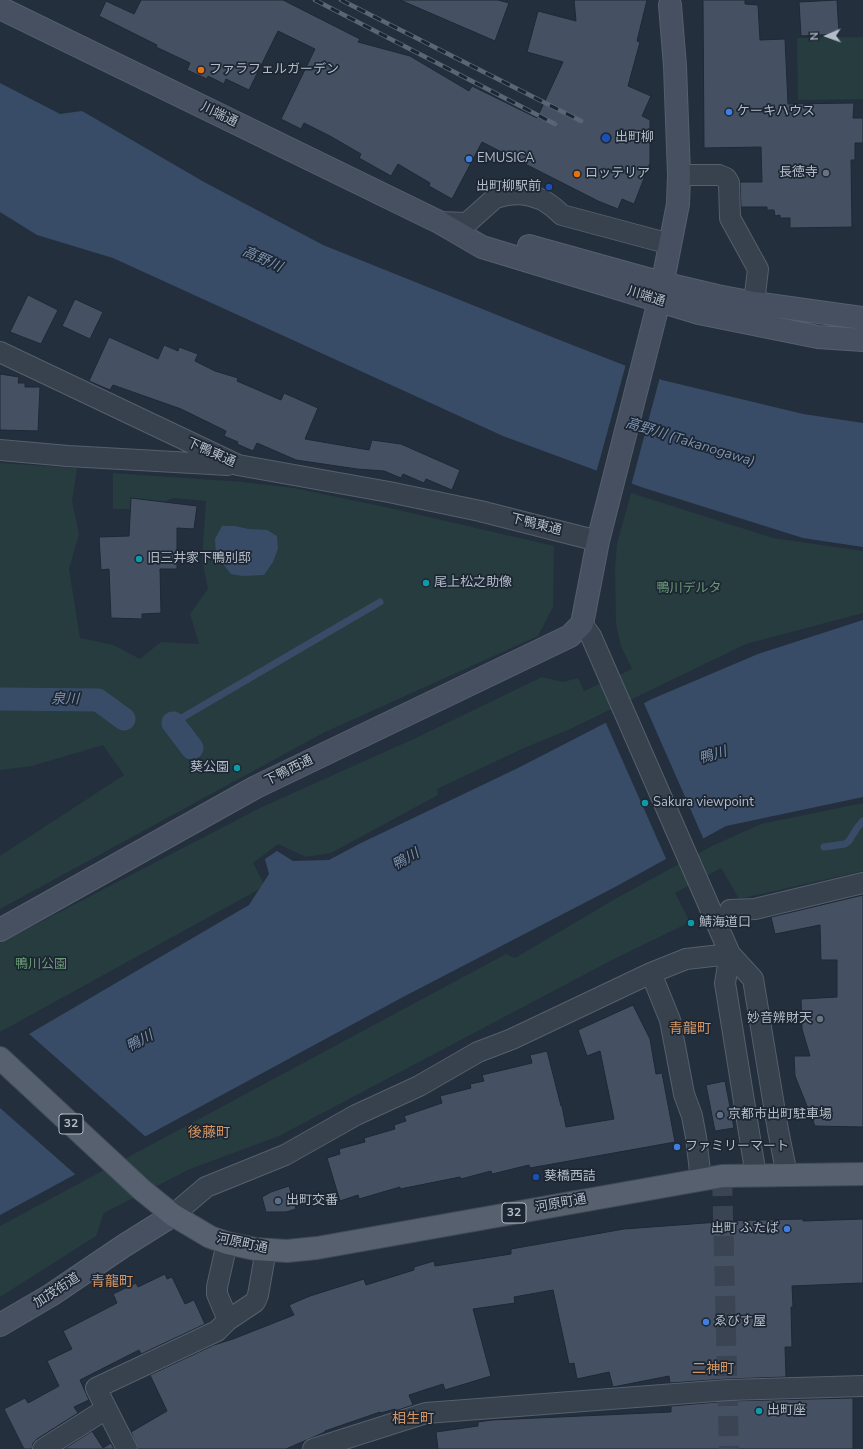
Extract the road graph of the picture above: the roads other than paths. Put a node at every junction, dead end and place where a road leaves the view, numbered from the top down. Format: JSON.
{"nodes":[{"id":1,"x":670,"y":2,"type":"edge"},
{"id":2,"x":0,"y":8,"type":"edge"},
{"id":3,"x":679,"y":175,"type":"junction"},
{"id":4,"x":439,"y":222,"type":"junction"},
{"id":5,"x":670,"y":244,"type":"junction"},
{"id":6,"x":660,"y":292,"type":"junction"},
{"id":7,"x":754,"y":303,"type":"junction"},
{"id":8,"x":863,"y":318,"type":"edge"},
{"id":9,"x":863,"y":340,"type":"edge"},
{"id":10,"x":0,"y":352,"type":"edge"},
{"id":11,"x":0,"y":450,"type":"edge"},
{"id":12,"x":238,"y":465,"type":"junction"},
{"id":13,"x":598,"y":541,"type":"junction"},
{"id":14,"x":582,"y":624,"type":"junction"},
{"id":15,"x":863,"y":883,"type":"edge"},
{"id":16,"x":730,"y":910,"type":"dead end"},
{"id":17,"x":0,"y":930,"type":"edge"},
{"id":18,"x":730,"y":954,"type":"junction"},
{"id":19,"x":651,"y":973,"type":"junction"},
{"id":20,"x":0,"y":1058,"type":"edge"},
{"id":21,"x":863,"y":1174,"type":"edge"},
{"id":22,"x":787,"y":1175,"type":"junction"},
{"id":23,"x":756,"y":1176,"type":"junction"},
{"id":24,"x":702,"y":1180,"type":"junction"},
{"id":25,"x":173,"y":1215,"type":"junction"},
{"id":26,"x":227,"y":1243,"type":"junction"},
{"id":27,"x":266,"y":1250,"type":"junction"},
{"id":28,"x":228,"y":1320,"type":"junction"},
{"id":29,"x":0,"y":1326,"type":"edge"},
{"id":30,"x":863,"y":1386,"type":"edge"},
{"id":31,"x":106,"y":1409,"type":"junction"},
{"id":32,"x":43,"y":1449,"type":"edge"},
{"id":33,"x":127,"y":1449,"type":"edge"},
{"id":34,"x":313,"y":1449,"type":"edge"}],
"edges":[{"from":1,"to":3,"type":"street"},
{"from":2,"to":4,"type":"street","name":"川端通"},
{"from":3,"to":5,"type":"street"},
{"from":3,"to":7,"type":"street"},
{"from":4,"to":5,"type":"street"},
{"from":4,"to":6,"type":"street","name":"川端通"},
{"from":5,"to":6,"type":"street"},
{"from":6,"to":7,"type":"street","name":"川端通"},
{"from":6,"to":9,"type":"street","name":"川端通"},
{"from":6,"to":13,"type":"street"},
{"from":7,"to":8,"type":"street","name":"川端通"},
{"from":10,"to":12,"type":"street","name":"下鴨東通"},
{"from":11,"to":12,"type":"street"},
{"from":12,"to":13,"type":"street","name":"下鴨東通"},
{"from":13,"to":14,"type":"street"},
{"from":14,"to":17,"type":"street","name":"下鴨西通"},
{"from":14,"to":18,"type":"street"},
{"from":15,"to":16,"type":"street"},
{"from":18,"to":19,"type":"street"},
{"from":18,"to":22,"type":"street"},
{"from":18,"to":23,"type":"street"},
{"from":19,"to":24,"type":"street"},
{"from":19,"to":25,"type":"street"},
{"from":20,"to":25,"type":"main road","number":"32"},
{"from":21,"to":22,"type":"main road","name":"河原町通","number":"32"},
{"from":22,"to":23,"type":"main road","name":"河原町通","number":"32"},
{"from":23,"to":24,"type":"main road","name":"河原町通","number":"32"},
{"from":24,"to":27,"type":"main road","name":"河原町通","number":"32"},
{"from":25,"to":26,"type":"main road","name":"河原町通","number":"32"},
{"from":25,"to":29,"type":"street","name":"加茂街道"},
{"from":26,"to":27,"type":"main road","name":"河原町通","number":"32"},
{"from":26,"to":28,"type":"street"},
{"from":27,"to":28,"type":"street"},
{"from":28,"to":31,"type":"street"},
{"from":30,"to":34,"type":"street"},
{"from":31,"to":32,"type":"street"},
{"from":31,"to":33,"type":"street"}]}
